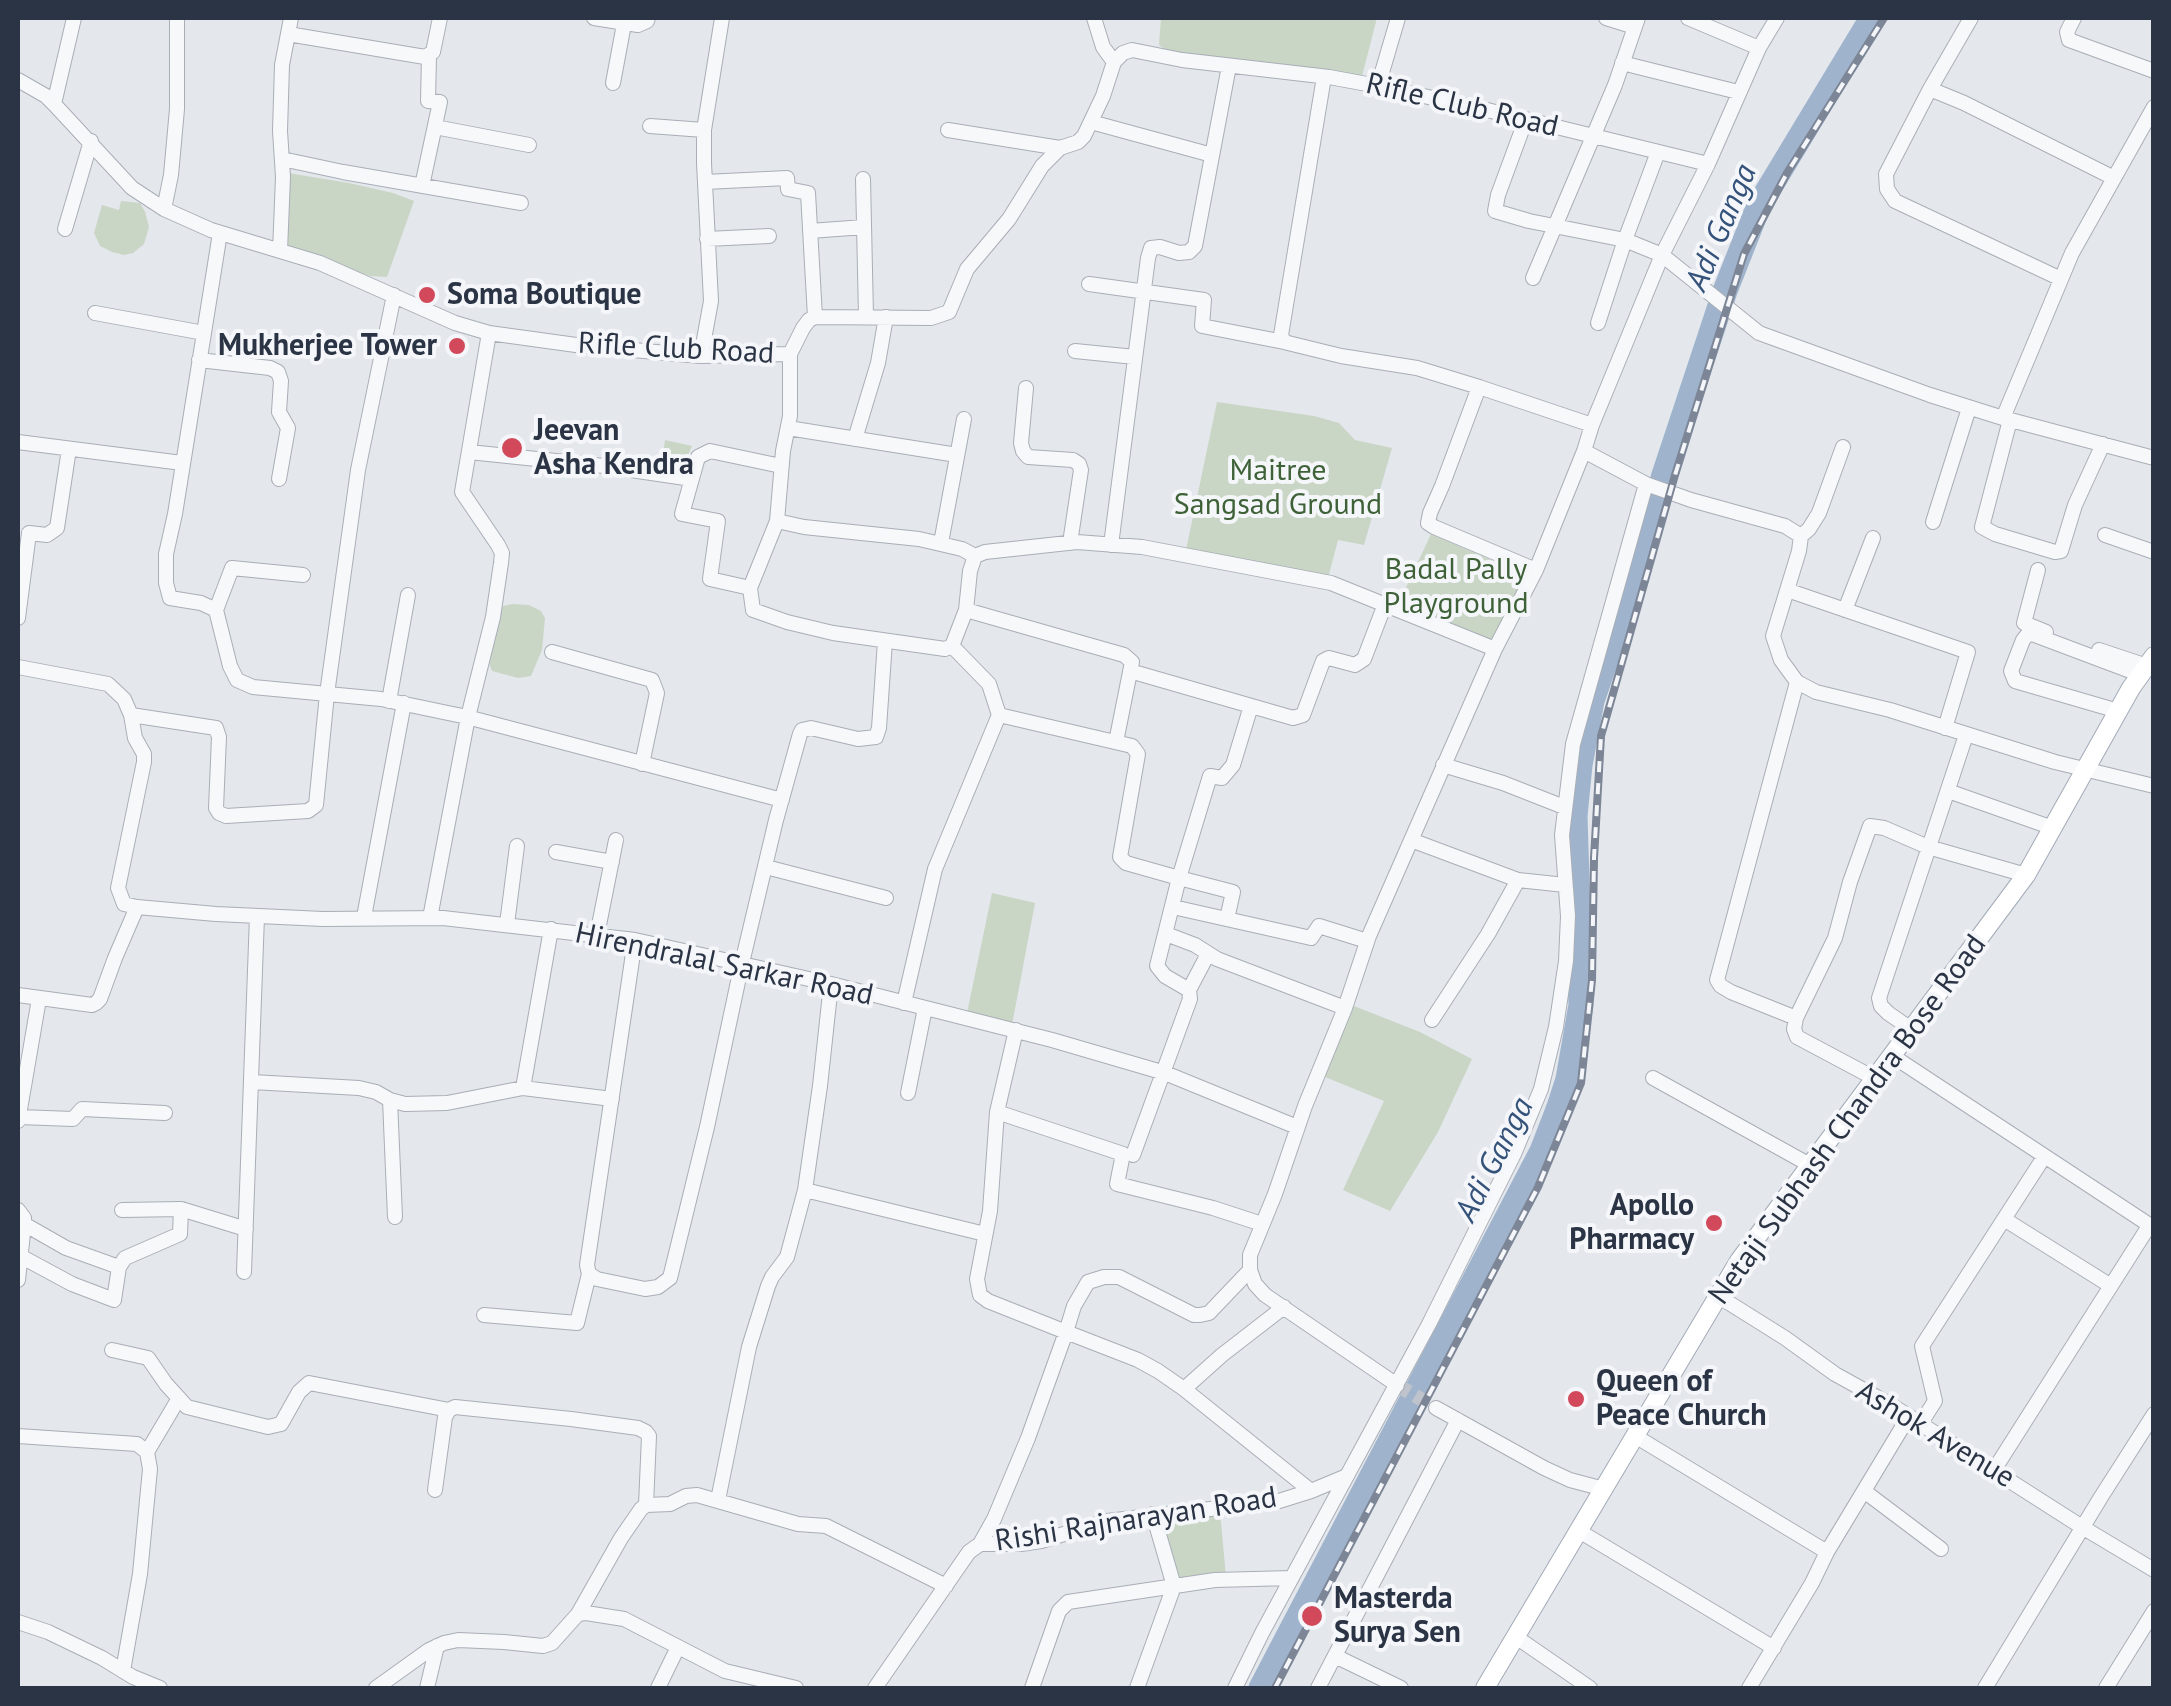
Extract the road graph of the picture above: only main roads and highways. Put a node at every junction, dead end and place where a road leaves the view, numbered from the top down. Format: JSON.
{"nodes":[{"id":1,"x":2147,"y":666,"type":"edge"},
{"id":2,"x":1485,"y":1688,"type":"edge"}],
"edges":[{"from":1,"to":2,"type":"main road","name":"Netaji Subhash Chandra Bose Road"}]}
